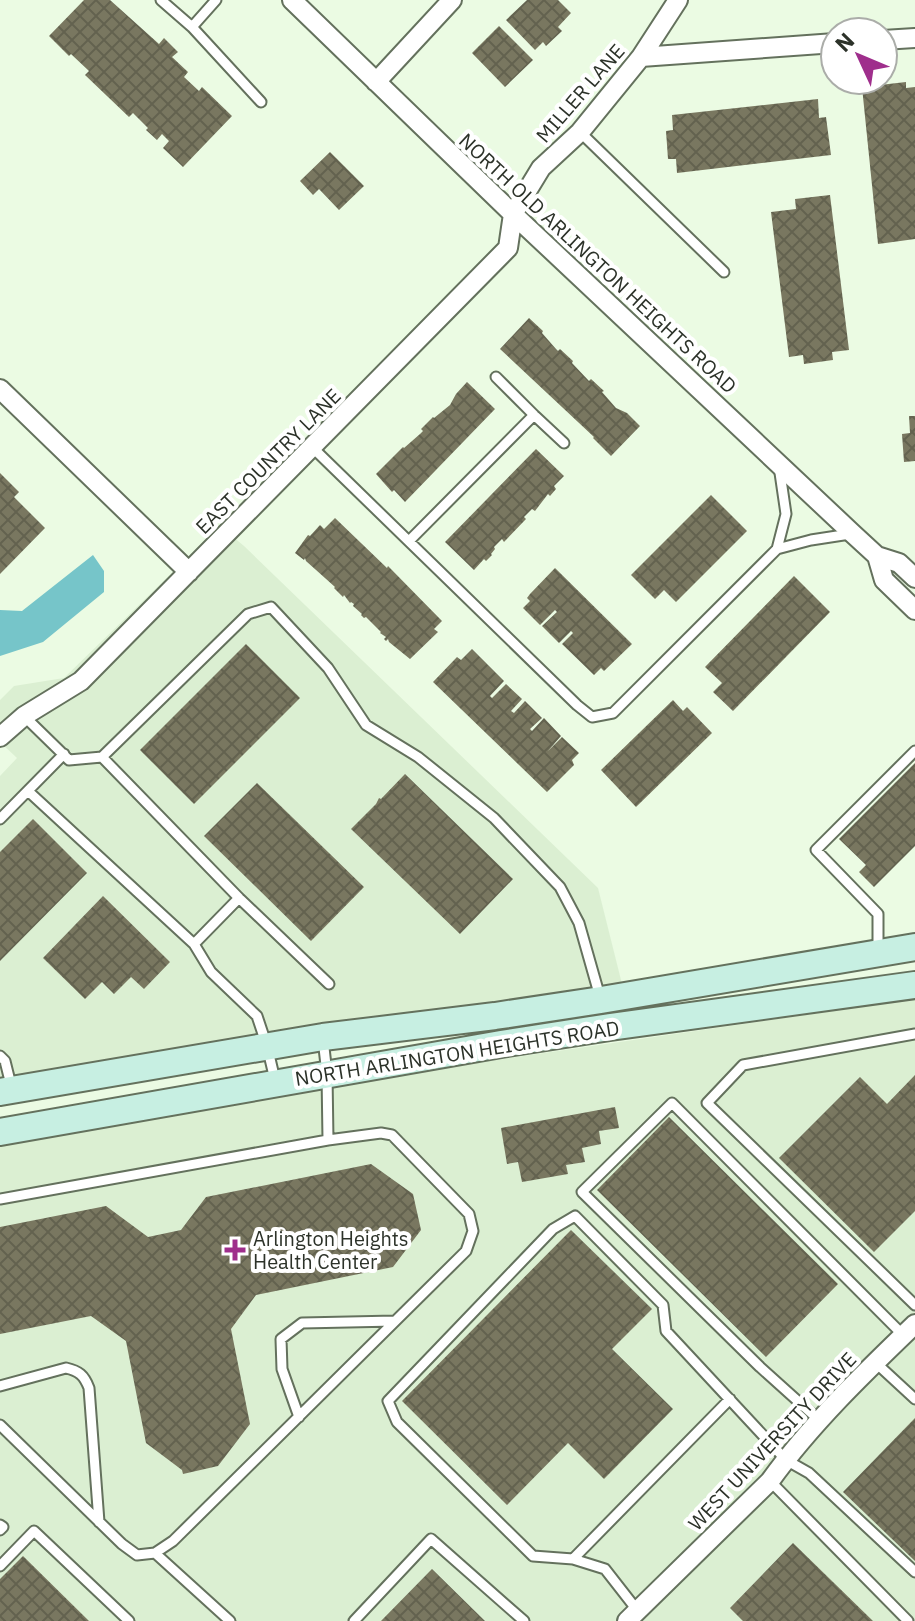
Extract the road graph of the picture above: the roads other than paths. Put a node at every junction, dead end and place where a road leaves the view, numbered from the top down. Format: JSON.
{"nodes":[{"id":1,"x":161,"y":0,"type":"edge"},
{"id":2,"x":216,"y":0,"type":"edge"},
{"id":3,"x":292,"y":0,"type":"edge"},
{"id":4,"x":452,"y":0,"type":"edge"},
{"id":5,"x":678,"y":0,"type":"edge"},
{"id":6,"x":192,"y":27,"type":"junction"},
{"id":7,"x":819,"y":44,"type":"edge"},
{"id":8,"x":641,"y":57,"type":"junction"},
{"id":9,"x":376,"y":82,"type":"junction"},
{"id":10,"x":261,"y":102,"type":"dead end"},
{"id":11,"x":580,"y":132,"type":"junction"},
{"id":12,"x":513,"y":214,"type":"junction"},
{"id":13,"x":724,"y":272,"type":"dead end"},
{"id":14,"x":496,"y":377,"type":"dead end"},
{"id":15,"x":0,"y":389,"type":"edge"},
{"id":16,"x":534,"y":415,"type":"junction"},
{"id":17,"x":564,"y":443,"type":"dead end"},
{"id":18,"x":312,"y":447,"type":"junction"},
{"id":19,"x":779,"y":464,"type":"junction"},
{"id":20,"x":852,"y":533,"type":"junction"},
{"id":21,"x":409,"y":541,"type":"junction"},
{"id":22,"x":777,"y":549,"type":"junction"},
{"id":23,"x":877,"y":556,"type":"junction"},
{"id":24,"x":189,"y":572,"type":"junction"},
{"id":25,"x":915,"y":578,"type":"edge"},
{"id":26,"x":915,"y":610,"type":"edge"},
{"id":27,"x":24,"y":716,"type":"junction"},
{"id":28,"x":0,"y":737,"type":"edge"},
{"id":29,"x":915,"y":751,"type":"edge"},
{"id":30,"x":64,"y":754,"type":"junction"},
{"id":31,"x":102,"y":757,"type":"junction"},
{"id":32,"x":28,"y":791,"type":"junction"},
{"id":33,"x":0,"y":819,"type":"edge"},
{"id":34,"x":239,"y":898,"type":"junction"},
{"id":35,"x":194,"y":944,"type":"junction"},
{"id":36,"x":915,"y":947,"type":"edge"},
{"id":37,"x":878,"y":954,"type":"junction"},
{"id":38,"x":329,"y":984,"type":"dead end"},
{"id":39,"x":915,"y":985,"type":"edge"},
{"id":40,"x":601,"y":1000,"type":"junction"},
{"id":41,"x":915,"y":1034,"type":"edge"},
{"id":42,"x":323,"y":1037,"type":"junction"},
{"id":43,"x":267,"y":1046,"type":"junction"},
{"id":44,"x":0,"y":1056,"type":"edge"},
{"id":45,"x":327,"y":1074,"type":"junction"},
{"id":46,"x":276,"y":1083,"type":"junction"},
{"id":47,"x":6,"y":1091,"type":"edge"},
{"id":48,"x":0,"y":1132,"type":"edge"},
{"id":49,"x":328,"y":1140,"type":"junction"},
{"id":50,"x":0,"y":1199,"type":"edge"},
{"id":51,"x":915,"y":1305,"type":"edge"},
{"id":52,"x":395,"y":1321,"type":"junction"},
{"id":53,"x":909,"y":1330,"type":"edge"},
{"id":54,"x":876,"y":1363,"type":"junction"},
{"id":55,"x":0,"y":1386,"type":"edge"},
{"id":56,"x":730,"y":1399,"type":"junction"},
{"id":57,"x":915,"y":1399,"type":"edge"},
{"id":58,"x":299,"y":1417,"type":"junction"},
{"id":59,"x":820,"y":1421,"type":"junction"},
{"id":60,"x":0,"y":1425,"type":"edge"},
{"id":61,"x":786,"y":1460,"type":"junction"},
{"id":62,"x":770,"y":1481,"type":"junction"},
{"id":63,"x":99,"y":1522,"type":"junction"},
{"id":64,"x":155,"y":1553,"type":"junction"},
{"id":65,"x":573,"y":1559,"type":"junction"},
{"id":66,"x":0,"y":1566,"type":"edge"},
{"id":67,"x":915,"y":1572,"type":"edge"},
{"id":68,"x":637,"y":1617,"type":"edge"},
{"id":69,"x":129,"y":1621,"type":"edge"},
{"id":70,"x":230,"y":1621,"type":"edge"},
{"id":71,"x":354,"y":1621,"type":"edge"},
{"id":72,"x":524,"y":1621,"type":"edge"},
{"id":73,"x":908,"y":1621,"type":"edge"}],
"edges":[{"from":1,"to":6,"type":"lane"},
{"from":2,"to":6,"type":"lane"},
{"from":3,"to":9,"type":"street","name":"NORTH OLD ARLINGTON HEIGHTS ROAD"},
{"from":4,"to":9,"type":"street"},
{"from":5,"to":8,"type":"street","name":"MILLER LANE"},
{"from":6,"to":10,"type":"lane"},
{"from":7,"to":8,"type":"street"},
{"from":8,"to":11,"type":"street","name":"MILLER LANE"},
{"from":9,"to":12,"type":"street","name":"NORTH OLD ARLINGTON HEIGHTS ROAD"},
{"from":11,"to":12,"type":"street","name":"MILLER LANE"},
{"from":11,"to":13,"type":"lane"},
{"from":12,"to":18,"type":"street","name":"EAST COUNTRY LANE"},
{"from":12,"to":19,"type":"street","name":"NORTH OLD ARLINGTON HEIGHTS ROAD"},
{"from":14,"to":16,"type":"lane"},
{"from":15,"to":24,"type":"street"},
{"from":16,"to":17,"type":"lane"},
{"from":16,"to":21,"type":"lane"},
{"from":18,"to":21,"type":"lane"},
{"from":18,"to":24,"type":"street","name":"EAST COUNTRY LANE"},
{"from":19,"to":20,"type":"street","name":"NORTH OLD ARLINGTON HEIGHTS ROAD"},
{"from":19,"to":22,"type":"lane"},
{"from":20,"to":22,"type":"lane"},
{"from":20,"to":23,"type":"street","name":"NORTH OLD ARLINGTON HEIGHTS ROAD"},
{"from":21,"to":22,"type":"lane"},
{"from":23,"to":25,"type":"street","name":"NORTH OLD ARLINGTON HEIGHTS ROAD"},
{"from":23,"to":26,"type":"street","name":"NORTH OLD ARLINGTON HEIGHTS ROAD"},
{"from":24,"to":27,"type":"street","name":"EAST COUNTRY LANE"},
{"from":27,"to":28,"type":"street","name":"EAST COUNTRY LANE"},
{"from":27,"to":30,"type":"lane"},
{"from":29,"to":37,"type":"lane"},
{"from":30,"to":31,"type":"lane"},
{"from":30,"to":32,"type":"lane"},
{"from":31,"to":34,"type":"lane"},
{"from":31,"to":40,"type":"lane"},
{"from":32,"to":33,"type":"lane"},
{"from":32,"to":35,"type":"lane"},
{"from":34,"to":35,"type":"lane"},
{"from":34,"to":38,"type":"lane"},
{"from":35,"to":43,"type":"lane"},
{"from":36,"to":37,"type":"main road","name":"NORTH ARLINGTON HEIGHTS ROAD"},
{"from":37,"to":40,"type":"main road","name":"NORTH ARLINGTON HEIGHTS ROAD"},
{"from":39,"to":45,"type":"main road","name":"NORTH ARLINGTON HEIGHTS ROAD"},
{"from":40,"to":42,"type":"main road","name":"NORTH ARLINGTON HEIGHTS ROAD"},
{"from":41,"to":51,"type":"lane"},
{"from":42,"to":43,"type":"main road","name":"NORTH ARLINGTON HEIGHTS ROAD"},
{"from":42,"to":45,"type":"lane"},
{"from":43,"to":46,"type":"lane"},
{"from":43,"to":47,"type":"main road","name":"NORTH ARLINGTON HEIGHTS ROAD"},
{"from":44,"to":47,"type":"lane"},
{"from":45,"to":46,"type":"main road","name":"NORTH ARLINGTON HEIGHTS ROAD"},
{"from":45,"to":49,"type":"lane"},
{"from":46,"to":48,"type":"main road","name":"NORTH ARLINGTON HEIGHTS ROAD"},
{"from":49,"to":50,"type":"lane"},
{"from":49,"to":52,"type":"lane"},
{"from":52,"to":58,"type":"lane"},
{"from":52,"to":58,"type":"lane"},
{"from":53,"to":54,"type":"street","name":"WEST UNIVERSITY DRIVE"},
{"from":53,"to":59,"type":"lane"},
{"from":54,"to":57,"type":"lane"},
{"from":54,"to":59,"type":"street","name":"WEST UNIVERSITY DRIVE"},
{"from":55,"to":63,"type":"lane"},
{"from":56,"to":61,"type":"lane"},
{"from":56,"to":65,"type":"lane"},
{"from":56,"to":65,"type":"lane"},
{"from":58,"to":64,"type":"lane"},
{"from":59,"to":61,"type":"street","name":"WEST UNIVERSITY DRIVE"},
{"from":60,"to":63,"type":"lane"},
{"from":61,"to":62,"type":"street","name":"WEST UNIVERSITY DRIVE"},
{"from":61,"to":67,"type":"lane"},
{"from":62,"to":68,"type":"street","name":"WEST UNIVERSITY DRIVE"},
{"from":62,"to":73,"type":"lane"},
{"from":63,"to":64,"type":"lane"},
{"from":64,"to":70,"type":"lane"},
{"from":65,"to":68,"type":"lane"},
{"from":66,"to":69,"type":"lane"},
{"from":71,"to":72,"type":"lane"}]}
